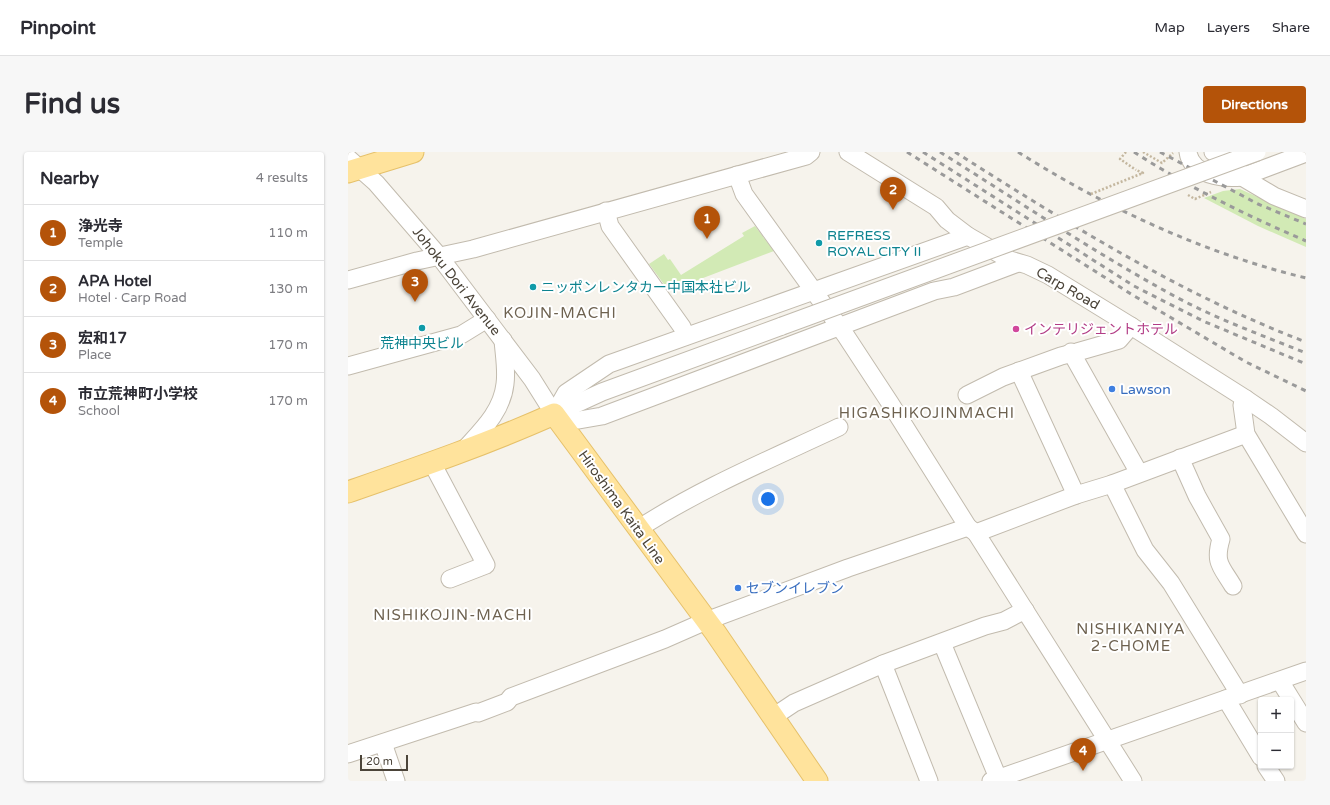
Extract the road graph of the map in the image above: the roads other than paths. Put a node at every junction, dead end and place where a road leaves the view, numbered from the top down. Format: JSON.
{"nodes":[{"id":1,"x":413,"y":152,"type":"edge"},
{"id":2,"x":811,"y":152,"type":"edge"},
{"id":3,"x":848,"y":152,"type":"edge"},
{"id":4,"x":1188,"y":152,"type":"edge"},
{"id":5,"x":1213,"y":152,"type":"edge"},
{"id":6,"x":1257,"y":152,"type":"edge"},
{"id":7,"x":1306,"y":153,"type":"edge"},
{"id":8,"x":352,"y":166,"type":"edge"},
{"id":9,"x":737,"y":175,"type":"junction"},
{"id":10,"x":1242,"y":177,"type":"junction"},
{"id":11,"x":1306,"y":209,"type":"edge"},
{"id":12,"x":606,"y":211,"type":"junction"},
{"id":13,"x":968,"y":236,"type":"junction"},
{"id":14,"x":439,"y":256,"type":"junction"},
{"id":15,"x":1018,"y":263,"type":"junction"},
{"id":16,"x":348,"y":280,"type":"edge"},
{"id":17,"x":814,"y":291,"type":"junction"},
{"id":18,"x":487,"y":319,"type":"junction"},
{"id":19,"x":1131,"y":326,"type":"junction"},
{"id":20,"x":839,"y":327,"type":"junction"},
{"id":21,"x":686,"y":336,"type":"junction"},
{"id":22,"x":503,"y":340,"type":"junction"},
{"id":23,"x":1071,"y":352,"type":"junction"},
{"id":24,"x":348,"y":366,"type":"edge"},
{"id":25,"x":1019,"y":371,"type":"junction"},
{"id":26,"x":967,"y":395,"type":"dead end"},
{"id":27,"x":1246,"y":399,"type":"junction"},
{"id":28,"x":554,"y":414,"type":"junction"},
{"id":29,"x":839,"y":427,"type":"dead end"},
{"id":30,"x":1246,"y":434,"type":"junction"},
{"id":31,"x":1306,"y":443,"type":"edge"},
{"id":32,"x":461,"y":452,"type":"junction"},
{"id":33,"x":1180,"y":458,"type":"junction"},
{"id":34,"x":432,"y":463,"type":"junction"},
{"id":35,"x":1140,"y":473,"type":"junction"},
{"id":36,"x":1112,"y":484,"type":"junction"},
{"id":37,"x":348,"y":492,"type":"edge"},
{"id":38,"x":1076,"y":495,"type":"junction"},
{"id":39,"x":638,"y":529,"type":"junction"},
{"id":40,"x":972,"y":530,"type":"junction"},
{"id":41,"x":1306,"y":534,"type":"edge"},
{"id":42,"x":450,"y":578,"type":"dead end"},
{"id":43,"x":1233,"y":586,"type":"dead end"},
{"id":44,"x":1025,"y":610,"type":"junction"},
{"id":45,"x":706,"y":620,"type":"junction"},
{"id":46,"x":942,"y":643,"type":"junction"},
{"id":47,"x":883,"y":664,"type":"junction"},
{"id":48,"x":1306,"y":672,"type":"edge"},
{"id":49,"x":1280,"y":681,"type":"junction"},
{"id":50,"x":1233,"y":697,"type":"junction"},
{"id":51,"x":773,"y":716,"type":"junction"},
{"id":52,"x":1306,"y":723,"type":"edge"},
{"id":53,"x":1108,"y":740,"type":"junction"},
{"id":54,"x":383,"y":743,"type":"junction"},
{"id":55,"x":1258,"y":751,"type":"edge"},
{"id":56,"x":348,"y":754,"type":"edge"},
{"id":57,"x":1268,"y":769,"type":"edge"},
{"id":58,"x":994,"y":780,"type":"edge"},
{"id":59,"x":396,"y":781,"type":"edge"},
{"id":60,"x":817,"y":781,"type":"edge"},
{"id":61,"x":929,"y":781,"type":"edge"},
{"id":62,"x":1133,"y":781,"type":"edge"},
{"id":63,"x":1276,"y":781,"type":"edge"}],
"edges":[{"from":1,"to":8,"type":"main road"},
{"from":2,"to":9,"type":"street"},
{"from":3,"to":13,"type":"street","name":"Carp Road"},
{"from":4,"to":10,"type":"street"},
{"from":5,"to":10,"type":"street"},
{"from":6,"to":28,"type":"street","bridge":true},
{"from":7,"to":10,"type":"street"},
{"from":8,"to":14,"type":"street","name":"Johoku Dori Avenue"},
{"from":9,"to":12,"type":"street"},
{"from":9,"to":17,"type":"street"},
{"from":10,"to":11,"type":"street"},
{"from":12,"to":14,"type":"street"},
{"from":12,"to":21,"type":"street"},
{"from":13,"to":15,"type":"street","name":"Carp Road"},
{"from":13,"to":17,"type":"street"},
{"from":14,"to":16,"type":"street"},
{"from":14,"to":18,"type":"street","name":"Johoku Dori Avenue"},
{"from":15,"to":19,"type":"street","name":"Carp Road"},
{"from":15,"to":20,"type":"street"},
{"from":17,"to":20,"type":"street"},
{"from":17,"to":21,"type":"street"},
{"from":18,"to":22,"type":"street","name":"Johoku Dori Avenue"},
{"from":18,"to":24,"type":"street"},
{"from":19,"to":23,"type":"street"},
{"from":19,"to":27,"type":"street","name":"Carp Road"},
{"from":20,"to":28,"type":"street"},
{"from":20,"to":40,"type":"street"},
{"from":21,"to":28,"type":"street"},
{"from":22,"to":28,"type":"street","name":"Johoku Dori Avenue"},
{"from":22,"to":32,"type":"street"},
{"from":23,"to":25,"type":"street"},
{"from":23,"to":35,"type":"street"},
{"from":25,"to":26,"type":"street"},
{"from":25,"to":38,"type":"street"},
{"from":27,"to":30,"type":"street"},
{"from":27,"to":31,"type":"street","name":"Carp Road"},
{"from":28,"to":32,"type":"main road"},
{"from":28,"to":39,"type":"main road","name":"Hiroshima Kaita Line"},
{"from":29,"to":39,"type":"street"},
{"from":30,"to":33,"type":"street"},
{"from":30,"to":41,"type":"street"},
{"from":32,"to":34,"type":"main road"},
{"from":33,"to":35,"type":"street"},
{"from":33,"to":43,"type":"street"},
{"from":34,"to":37,"type":"main road"},
{"from":34,"to":42,"type":"street"},
{"from":35,"to":36,"type":"street"},
{"from":36,"to":38,"type":"street"},
{"from":36,"to":50,"type":"street"},
{"from":38,"to":40,"type":"street"},
{"from":39,"to":45,"type":"main road","name":"Hiroshima Kaita Line"},
{"from":40,"to":44,"type":"street"},
{"from":40,"to":45,"type":"street"},
{"from":44,"to":46,"type":"street"},
{"from":44,"to":53,"type":"street"},
{"from":45,"to":51,"type":"main road","name":"Hiroshima Kaita Line"},
{"from":45,"to":54,"type":"street"},
{"from":46,"to":47,"type":"street"},
{"from":46,"to":58,"type":"street"},
{"from":47,"to":51,"type":"street"},
{"from":47,"to":61,"type":"street"},
{"from":48,"to":49,"type":"street"},
{"from":49,"to":50,"type":"street"},
{"from":49,"to":52,"type":"street"},
{"from":50,"to":53,"type":"street"},
{"from":50,"to":55,"type":"street"},
{"from":51,"to":60,"type":"main road","name":"Hiroshima Kaita Line"},
{"from":53,"to":58,"type":"street"},
{"from":53,"to":62,"type":"street"},
{"from":54,"to":56,"type":"street"},
{"from":54,"to":59,"type":"street"},
{"from":57,"to":63,"type":"street"}]}
